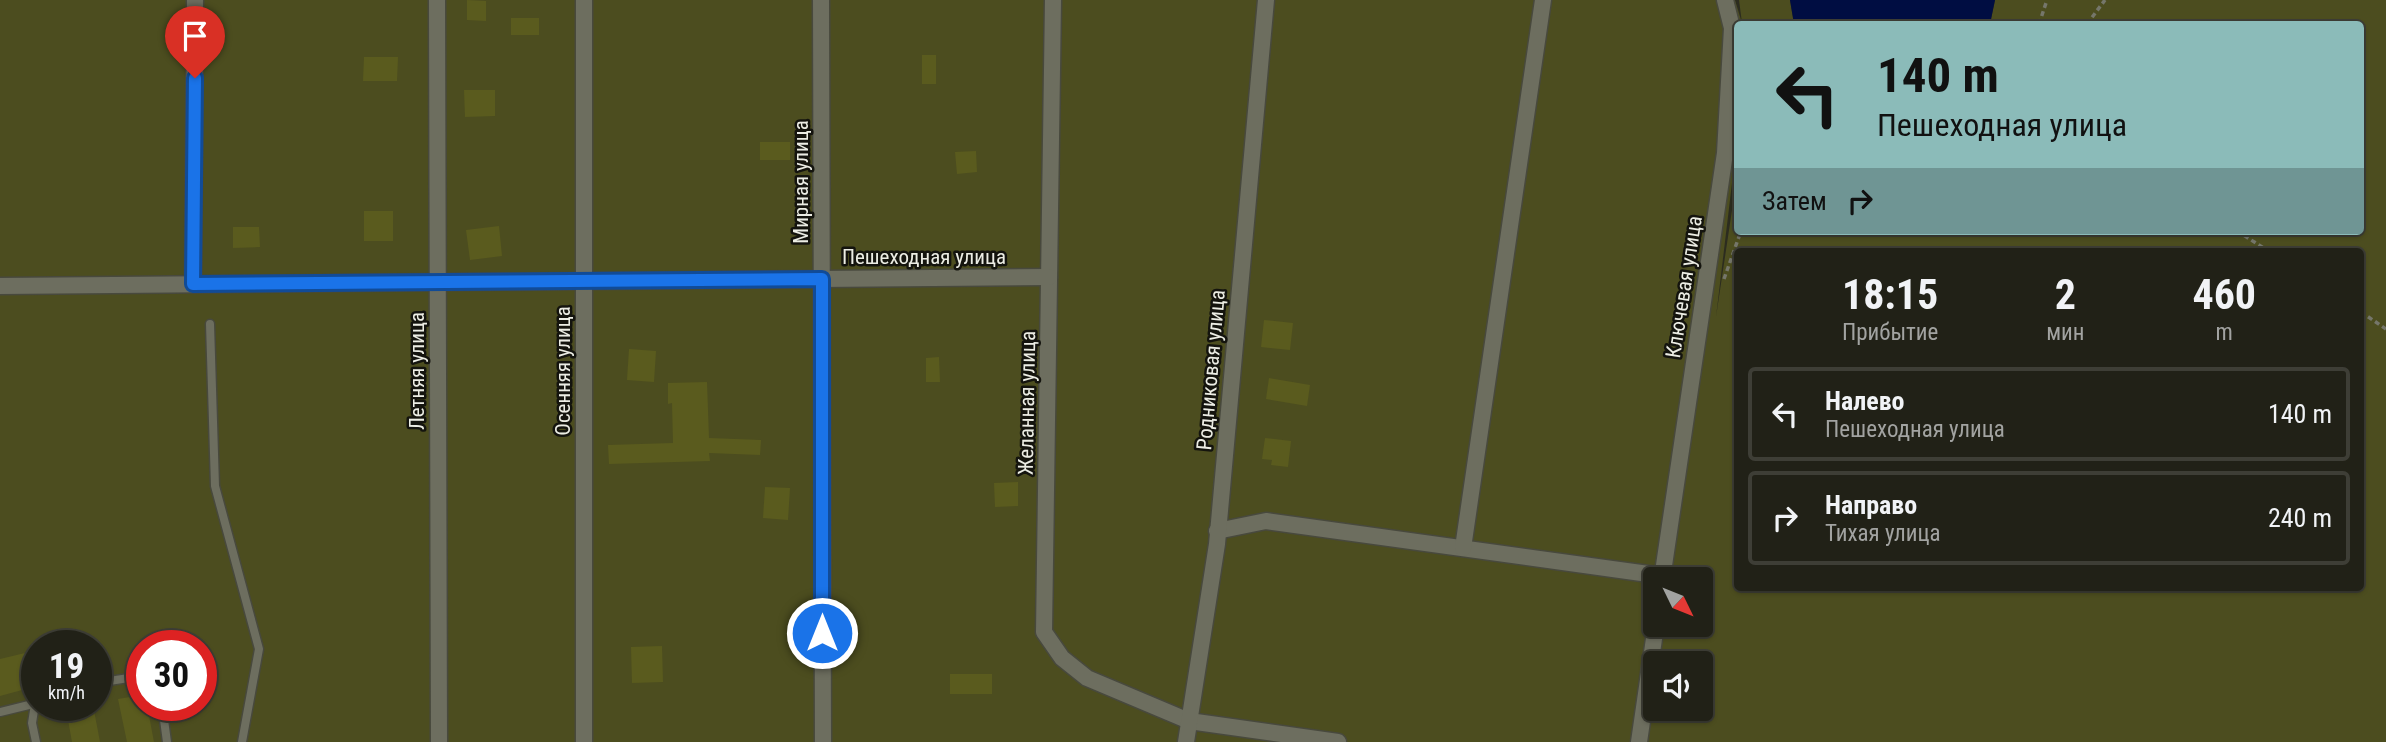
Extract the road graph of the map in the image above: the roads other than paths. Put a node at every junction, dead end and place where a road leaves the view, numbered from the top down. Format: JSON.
{"nodes":[{"id":1,"x":195,"y":0,"type":"edge"},
{"id":2,"x":437,"y":0,"type":"edge"},
{"id":3,"x":584,"y":0,"type":"edge"},
{"id":4,"x":821,"y":0,"type":"edge"},
{"id":5,"x":1054,"y":0,"type":"edge"},
{"id":6,"x":1266,"y":0,"type":"edge"},
{"id":7,"x":1543,"y":0,"type":"edge"},
{"id":8,"x":1724,"y":0,"type":"edge"},
{"id":9,"x":1049,"y":277,"type":"junction"},
{"id":10,"x":822,"y":279,"type":"junction"},
{"id":11,"x":584,"y":281,"type":"junction"},
{"id":12,"x":438,"y":282,"type":"junction"},
{"id":13,"x":193,"y":284,"type":"junction"},
{"id":14,"x":0,"y":286,"type":"edge"},
{"id":15,"x":211,"y":324,"type":"dead end"},
{"id":16,"x":1217,"y":531,"type":"junction"},
{"id":17,"x":1463,"y":548,"type":"junction"},
{"id":18,"x":1664,"y":567,"type":"edge"},
{"id":19,"x":1643,"y":574,"type":"edge"},
{"id":20,"x":1654,"y":637,"type":"edge"},
{"id":21,"x":21,"y":707,"type":"edge"},
{"id":22,"x":0,"y":712,"type":"edge"},
{"id":23,"x":32,"y":721,"type":"edge"},
{"id":24,"x":164,"y":721,"type":"edge"},
{"id":25,"x":1189,"y":721,"type":"junction"},
{"id":26,"x":36,"y":742,"type":"edge"},
{"id":27,"x":167,"y":742,"type":"edge"},
{"id":28,"x":242,"y":742,"type":"edge"},
{"id":29,"x":439,"y":742,"type":"edge"},
{"id":30,"x":584,"y":742,"type":"edge"},
{"id":31,"x":823,"y":742,"type":"edge"},
{"id":32,"x":1186,"y":742,"type":"edge"},
{"id":33,"x":1338,"y":742,"type":"edge"},
{"id":34,"x":1639,"y":742,"type":"edge"}],
"edges":[{"from":1,"to":13,"type":"street"},
{"from":2,"to":12,"type":"street","name":"Летняя улица"},
{"from":3,"to":11,"type":"street","name":"Осенняя улица"},
{"from":4,"to":10,"type":"street","name":"Мирная улица"},
{"from":5,"to":9,"type":"street","name":"Желанная улица"},
{"from":6,"to":16,"type":"street","name":"Родниковая улица"},
{"from":7,"to":17,"type":"street"},
{"from":8,"to":18,"type":"street","name":"Ключевая улица"},
{"from":9,"to":10,"type":"street","name":"Пешеходная улица"},
{"from":9,"to":25,"type":"street","name":"Желанная улица"},
{"from":10,"to":11,"type":"street","name":"Пешеходная улица"},
{"from":10,"to":31,"type":"street","name":"Мирная улица"},
{"from":11,"to":12,"type":"street","name":"Пешеходная улица"},
{"from":11,"to":30,"type":"street","name":"Осенняя улица"},
{"from":12,"to":13,"type":"street","name":"Пешеходная улица"},
{"from":12,"to":29,"type":"street","name":"Летняя улица"},
{"from":13,"to":14,"type":"street","name":"Пешеходная улица"},
{"from":15,"to":28,"type":"lane"},
{"from":16,"to":17,"type":"street"},
{"from":16,"to":25,"type":"street","name":"Родниковая улица"},
{"from":17,"to":19,"type":"street"},
{"from":20,"to":34,"type":"street"},
{"from":21,"to":22,"type":"lane"},
{"from":23,"to":26,"type":"lane"},
{"from":24,"to":27,"type":"lane"},
{"from":25,"to":32,"type":"street","name":"Родниковая улица"},
{"from":25,"to":33,"type":"street","name":"Желанная улица"}]}
